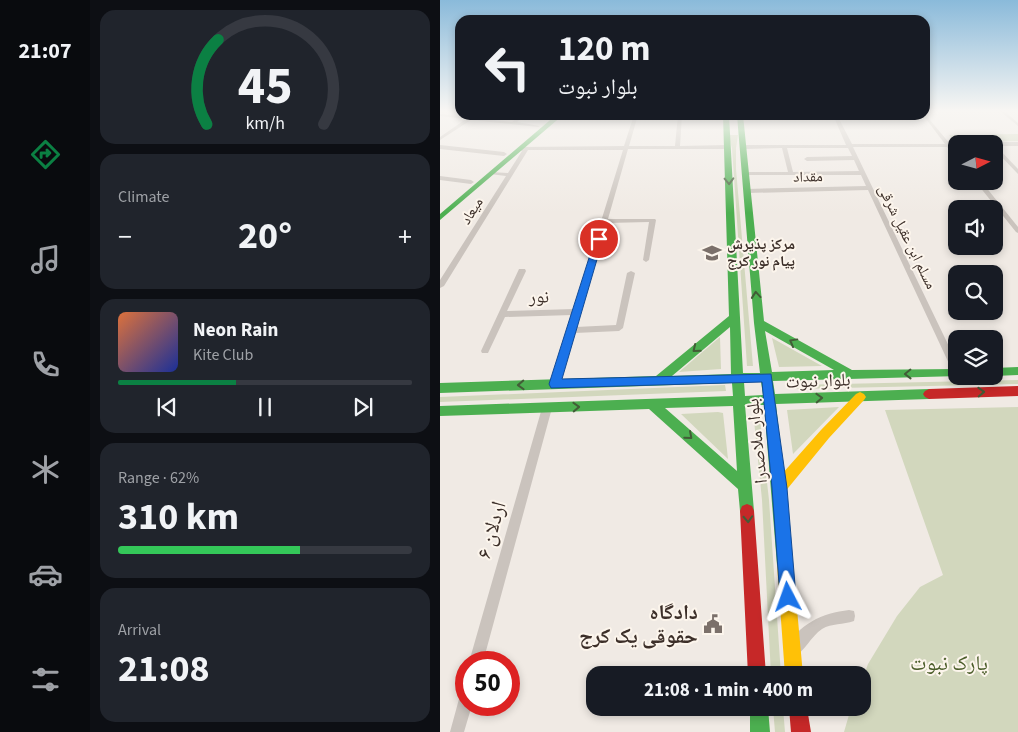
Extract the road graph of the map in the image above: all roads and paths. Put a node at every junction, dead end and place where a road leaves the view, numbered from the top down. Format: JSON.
{"nodes":[{"id":1,"x":515,"y":145,"type":"edge"},
{"id":2,"x":527,"y":145,"type":"edge"},
{"id":3,"x":627,"y":145,"type":"edge"},
{"id":4,"x":933,"y":145,"type":"edge"},
{"id":5,"x":849,"y":146,"type":"junction"},
{"id":6,"x":440,"y":147,"type":"edge"},
{"id":7,"x":727,"y":147,"type":"joint"},
{"id":8,"x":744,"y":147,"type":"joint"},
{"id":9,"x":784,"y":147,"type":"junction"},
{"id":10,"x":677,"y":148,"type":"joint"},
{"id":11,"x":523,"y":149,"type":"junction"},
{"id":12,"x":626,"y":149,"type":"junction"},
{"id":13,"x":504,"y":154,"type":"junction"},
{"id":14,"x":1003,"y":155,"type":"edge"},
{"id":15,"x":855,"y":158,"type":"junction"},
{"id":16,"x":806,"y":159,"type":"dead end"},
{"id":17,"x":1018,"y":172,"type":"edge"},
{"id":18,"x":492,"y":173,"type":"junction"},
{"id":19,"x":862,"y":173,"type":"junction"},
{"id":20,"x":746,"y":174,"type":"junction"},
{"id":21,"x":791,"y":174,"type":"junction"},
{"id":22,"x":510,"y":175,"type":"junction"},
{"id":23,"x":440,"y":178,"type":"edge"},
{"id":24,"x":471,"y":182,"type":"junction"},
{"id":25,"x":870,"y":188,"type":"junction"},
{"id":26,"x":985,"y":190,"type":"edge"},
{"id":27,"x":747,"y":191,"type":"junction"},
{"id":28,"x":440,"y":208,"type":"edge"},
{"id":29,"x":440,"y":218,"type":"edge"},
{"id":30,"x":604,"y":221,"type":"junction"},
{"id":31,"x":1018,"y":231,"type":"edge"},
{"id":32,"x":646,"y":260,"type":"dead end"},
{"id":33,"x":522,"y":271,"type":"dead end"},
{"id":34,"x":631,"y":273,"type":"dead end"},
{"id":35,"x":440,"y":286,"type":"edge"},
{"id":36,"x":577,"y":312,"type":"junction"},
{"id":37,"x":502,"y":314,"type":"junction"},
{"id":38,"x":734,"y":318,"type":"junction"},
{"id":39,"x":759,"y":324,"type":"junction"},
{"id":40,"x":571,"y":330,"type":"junction"},
{"id":41,"x":485,"y":351,"type":"dead end"},
{"id":42,"x":948,"y":354,"type":"edge"},
{"id":43,"x":948,"y":371,"type":"edge"},
{"id":44,"x":1018,"y":371,"type":"edge"},
{"id":45,"x":1003,"y":372,"type":"edge"},
{"id":46,"x":851,"y":374,"type":"junction"},
{"id":47,"x":788,"y":377,"type":"junction"},
{"id":48,"x":737,"y":378,"type":"junction"},
{"id":49,"x":767,"y":378,"type":"junction"},
{"id":50,"x":723,"y":379,"type":"junction"},
{"id":51,"x":658,"y":381,"type":"junction"},
{"id":52,"x":555,"y":384,"type":"junction"},
{"id":53,"x":440,"y":388,"type":"edge"},
{"id":54,"x":1018,"y":391,"type":"edge"},
{"id":55,"x":860,"y":397,"type":"junction"},
{"id":56,"x":793,"y":399,"type":"junction"},
{"id":57,"x":740,"y":400,"type":"junction"},
{"id":58,"x":770,"y":400,"type":"junction"},
{"id":59,"x":723,"y":401,"type":"junction"},
{"id":60,"x":652,"y":404,"type":"junction"},
{"id":61,"x":547,"y":408,"type":"junction"},
{"id":62,"x":440,"y":411,"type":"edge"},
{"id":63,"x":746,"y":486,"type":"junction"},
{"id":64,"x":780,"y":488,"type":"junction"},
{"id":65,"x":849,"y":616,"type":"dead end"},
{"id":66,"x":479,"y":651,"type":"edge"},
{"id":67,"x":792,"y":652,"type":"junction"},
{"id":68,"x":756,"y":666,"type":"edge"},
{"id":69,"x":793,"y":666,"type":"edge"},
{"id":70,"x":461,"y":716,"type":"edge"},
{"id":71,"x":759,"y":716,"type":"edge"},
{"id":72,"x":799,"y":716,"type":"edge"},
{"id":73,"x":457,"y":732,"type":"edge"},
{"id":74,"x":760,"y":732,"type":"edge"},
{"id":75,"x":801,"y":732,"type":"edge"}],
"edges":[{"from":1,"to":13,"type":"main road"},
{"from":2,"to":11,"type":"main road"},
{"from":3,"to":12,"type":"street"},
{"from":4,"to":5,"type":"street"},
{"from":5,"to":9,"type":"street"},
{"from":5,"to":15,"type":"street","name":"مسلم ابن عقیل شرقی"},
{"from":6,"to":13,"type":"street"},
{"from":7,"to":10,"type":"street"},
{"from":7,"to":38,"type":"main road","name":"بلوار ملاصدرا","one_way":true},
{"from":8,"to":9,"type":"street"},
{"from":8,"to":20,"type":"main road","name":"بلوار ملاصدرا"},
{"from":9,"to":21,"type":"street"},
{"from":10,"to":12,"type":"street"},
{"from":11,"to":12,"type":"street"},
{"from":11,"to":18,"type":"main road"},
{"from":11,"to":22,"type":"street","name":"میعاد"},
{"from":12,"to":30,"type":"street"},
{"from":13,"to":24,"type":"main road"},
{"from":14,"to":17,"type":"street"},
{"from":15,"to":16,"type":"street"},
{"from":15,"to":19,"type":"street","name":"مسلم ابن عقیل شرقی"},
{"from":18,"to":22,"type":"street"},
{"from":18,"to":29,"type":"main road"},
{"from":19,"to":21,"type":"street"},
{"from":19,"to":25,"type":"street","name":"مسلم ابن عقیل شرقی"},
{"from":20,"to":21,"type":"street"},
{"from":20,"to":27,"type":"main road","name":"بلوار ملاصدرا"},
{"from":22,"to":35,"type":"street","name":"میعاد"},
{"from":23,"to":24,"type":"street"},
{"from":24,"to":28,"type":"main road"},
{"from":25,"to":27,"type":"street","name":"مقداد"},
{"from":25,"to":42,"type":"street","name":"مسلم ابن عقیل شرقی"},
{"from":26,"to":31,"type":"street"},
{"from":39,"to":27,"type":"main road","name":"بلوار ملاصدرا","one_way":true},
{"from":30,"to":32,"type":"street"},
{"from":30,"to":36,"type":"street"},
{"from":33,"to":37,"type":"street","name":"نور"},
{"from":34,"to":40,"type":"street"},
{"from":36,"to":37,"type":"street","name":"نور"},
{"from":36,"to":40,"type":"street"},
{"from":37,"to":41,"type":"street","name":"نور"},
{"from":38,"to":48,"type":"main road","name":"بلوار ملاصدرا"},
{"from":38,"to":51,"type":"main road","one_way":true},
{"from":46,"to":39,"type":"main road","one_way":true},
{"from":39,"to":49,"type":"main road","name":"بلوار ملاصدرا"},
{"from":40,"to":52,"type":"street"},
{"from":43,"to":46,"type":"main road","name":"بلوار نبوت","one_way":true},
{"from":44,"to":45,"type":"main road"},
{"from":46,"to":47,"type":"main road","name":"بلوار نبوت"},
{"from":47,"to":49,"type":"main road","name":"بلوار نبوت"},
{"from":47,"to":56,"type":"main road"},
{"from":48,"to":49,"type":"main road","name":"بلوار نبوت"},
{"from":48,"to":50,"type":"main road","name":"بلوار نبوت"},
{"from":48,"to":57,"type":"main road","name":"بلوار ملاصدرا"},
{"from":49,"to":58,"type":"main road","name":"بلوار ملاصدرا"},
{"from":50,"to":51,"type":"main road","name":"بلوار نبوت"},
{"from":50,"to":59,"type":"main road"},
{"from":51,"to":52,"type":"main road","name":"بلوار نبوت"},
{"from":52,"to":53,"type":"main road","name":"بلوار نبوت","one_way":true},
{"from":55,"to":54,"type":"main road","name":"بلوار نبوت","one_way":true},
{"from":56,"to":55,"type":"main road","name":"بلوار نبوت","one_way":true},
{"from":55,"to":64,"type":"main road"},
{"from":56,"to":58,"type":"main road","name":"بلوار نبوت"},
{"from":57,"to":58,"type":"main road","name":"بلوار نبوت"},
{"from":57,"to":59,"type":"main road","name":"بلوار نبوت"},
{"from":57,"to":63,"type":"main road","name":"بلوار ملاصدرا"},
{"from":58,"to":64,"type":"main road","name":"بلوار ملاصدرا"},
{"from":59,"to":60,"type":"main road","name":"بلوار نبوت"},
{"from":61,"to":60,"type":"main road","name":"بلوار نبوت","one_way":true},
{"from":60,"to":63,"type":"main road","one_way":true},
{"from":61,"to":62,"type":"main road","name":"بلوار نبوت"},
{"from":61,"to":66,"type":"street","name":"اردلان ۶"},
{"from":63,"to":68,"type":"main road","name":"بلوار ملاصدرا","one_way":true},
{"from":64,"to":67,"type":"main road","name":"بلوار ملاصدرا"},
{"from":65,"to":67,"type":"street"},
{"from":67,"to":69,"type":"main road","name":"بلوار ملاصدرا"},
{"from":70,"to":73,"type":"street"},
{"from":71,"to":74,"type":"main road"},
{"from":72,"to":75,"type":"main road"}]}
